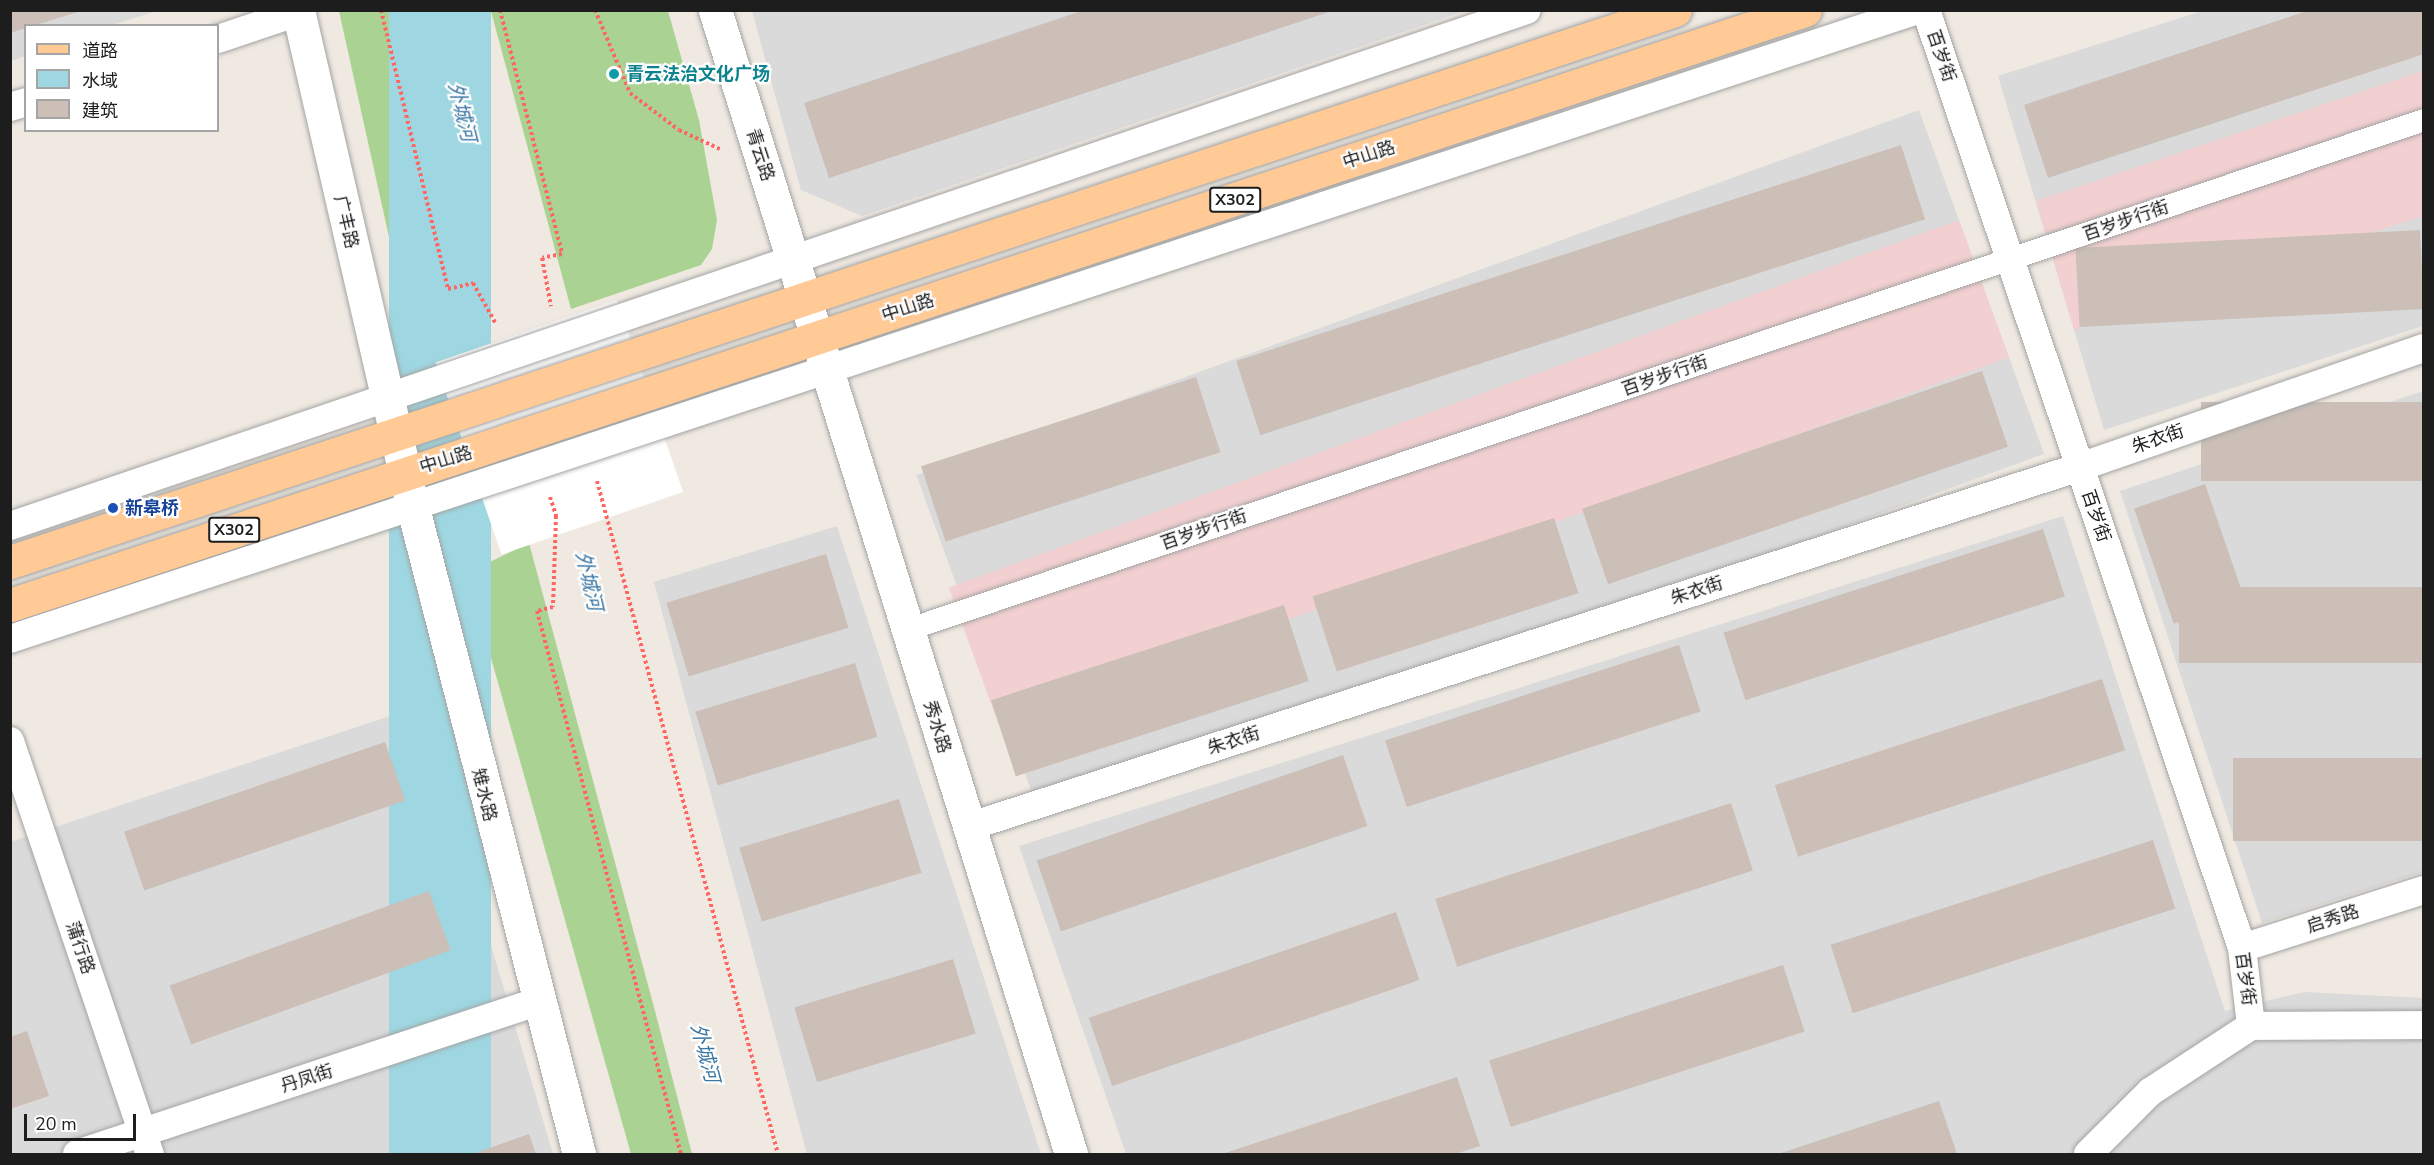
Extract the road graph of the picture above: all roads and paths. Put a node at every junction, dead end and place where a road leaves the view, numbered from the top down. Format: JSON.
{"nodes":[{"id":1,"x":381,"y":10,"type":"edge"},
{"id":2,"x":500,"y":10,"type":"edge"},
{"id":3,"x":595,"y":10,"type":"edge"},
{"id":4,"x":715,"y":10,"type":"edge"},
{"id":5,"x":1527,"y":10,"type":"edge"},
{"id":6,"x":1676,"y":10,"type":"edge"},
{"id":7,"x":1805,"y":10,"type":"edge"},
{"id":8,"x":1917,"y":10,"type":"edge"},
{"id":9,"x":1926,"y":10,"type":"edge"},
{"id":10,"x":298,"y":11,"type":"edge"},
{"id":11,"x":219,"y":39,"type":"edge"},
{"id":12,"x":2424,"y":120,"type":"edge"},
{"id":13,"x":764,"y":170,"type":"junction"},
{"id":14,"x":794,"y":258,"type":"junction"},
{"id":15,"x":2010,"y":260,"type":"junction"},
{"id":16,"x":448,"y":289,"type":"dead end"},
{"id":17,"x":808,"y":298,"type":"junction"},
{"id":18,"x":552,"y":310,"type":"dead end"},
{"id":19,"x":819,"y":338,"type":"junction"},
{"id":20,"x":2424,"y":348,"type":"edge"},
{"id":21,"x":830,"y":368,"type":"junction"},
{"id":22,"x":386,"y":399,"type":"junction"},
{"id":23,"x":670,"y":402,"type":"junction"},
{"id":24,"x":395,"y":434,"type":"junction"},
{"id":25,"x":2080,"y":467,"type":"junction"},
{"id":26,"x":461,"y":472,"type":"junction"},
{"id":27,"x":405,"y":473,"type":"junction"},
{"id":28,"x":596,"y":478,"type":"dead end"},
{"id":29,"x":412,"y":504,"type":"junction"},
{"id":30,"x":10,"y":526,"type":"edge"},
{"id":31,"x":10,"y":562,"type":"edge"},
{"id":32,"x":10,"y":605,"type":"edge"},
{"id":33,"x":537,"y":611,"type":"dead end"},
{"id":34,"x":907,"y":630,"type":"junction"},
{"id":35,"x":10,"y":639,"type":"edge"},
{"id":36,"x":10,"y":741,"type":"edge"},
{"id":37,"x":968,"y":827,"type":"junction"},
{"id":38,"x":2424,"y":891,"type":"edge"},
{"id":39,"x":2242,"y":948,"type":"junction"},
{"id":40,"x":537,"y":1002,"type":"junction"},
{"id":41,"x":2424,"y":1025,"type":"edge"},
{"id":42,"x":2251,"y":1026,"type":"junction"},
{"id":43,"x":146,"y":1144,"type":"edge"},
{"id":44,"x":77,"y":1155,"type":"edge"},
{"id":45,"x":579,"y":1155,"type":"edge"},
{"id":46,"x":681,"y":1155,"type":"edge"},
{"id":47,"x":778,"y":1155,"type":"edge"},
{"id":48,"x":1071,"y":1155,"type":"edge"},
{"id":49,"x":2088,"y":1155,"type":"edge"}],
"edges":[{"from":1,"to":16,"type":"path"},
{"from":2,"to":18,"type":"path"},
{"from":3,"to":13,"type":"path"},
{"from":4,"to":13,"type":"street","name":"青云路"},
{"from":5,"to":14,"type":"street"},
{"from":6,"to":17,"type":"main road","number":"X302"},
{"from":7,"to":19,"type":"main road","name":"中山路","number":"X302"},
{"from":8,"to":21,"type":"street"},
{"from":9,"to":15,"type":"street","name":"百岁街"},
{"from":10,"to":11,"type":"street"},
{"from":10,"to":22,"type":"street","name":"广丰路"},
{"from":12,"to":15,"type":"street","name":"百岁步行街"},
{"from":13,"to":14,"type":"street","name":"青云路"},
{"from":14,"to":17,"type":"street","name":"青云路"},
{"from":14,"to":22,"type":"street"},
{"from":15,"to":25,"type":"street","name":"百岁街"},
{"from":15,"to":34,"type":"street","name":"百岁步行街"},
{"from":17,"to":19,"type":"street","name":"秀水路"},
{"from":17,"to":24,"type":"main road","number":"X302"},
{"from":19,"to":21,"type":"street","name":"秀水路"},
{"from":19,"to":23,"type":"main road","name":"中山路","number":"X302"},
{"from":20,"to":25,"type":"street","name":"朱衣街"},
{"from":21,"to":23,"type":"street"},
{"from":21,"to":34,"type":"street","name":"秀水路"},
{"from":22,"to":24,"type":"street","name":"广丰路"},
{"from":22,"to":30,"type":"street"},
{"from":23,"to":26,"type":"main road","name":"中山路","number":"X302"},
{"from":24,"to":27,"type":"street","name":"雉水路"},
{"from":24,"to":31,"type":"main road","number":"X302"},
{"from":25,"to":37,"type":"street","name":"朱衣街"},
{"from":25,"to":39,"type":"street","name":"百岁街"},
{"from":26,"to":27,"type":"main road","name":"中山路","number":"X302"},
{"from":26,"to":29,"type":"street"},
{"from":27,"to":29,"type":"street","name":"雉水路"},
{"from":27,"to":32,"type":"main road","name":"中山路","number":"X302"},
{"from":28,"to":47,"type":"path"},
{"from":29,"to":35,"type":"street"},
{"from":29,"to":40,"type":"street","name":"雉水路"},
{"from":33,"to":46,"type":"path"},
{"from":34,"to":37,"type":"street","name":"秀水路"},
{"from":36,"to":43,"type":"street","name":"蒲行路"},
{"from":37,"to":48,"type":"street","name":"秀水路"},
{"from":38,"to":39,"type":"street","name":"启秀路"},
{"from":39,"to":42,"type":"street","name":"百岁街"},
{"from":40,"to":43,"type":"street","name":"丹凤街"},
{"from":40,"to":45,"type":"street","name":"雉水路"},
{"from":41,"to":42,"type":"street"},
{"from":42,"to":49,"type":"street"},
{"from":43,"to":44,"type":"street","name":"丹凤街"}]}
